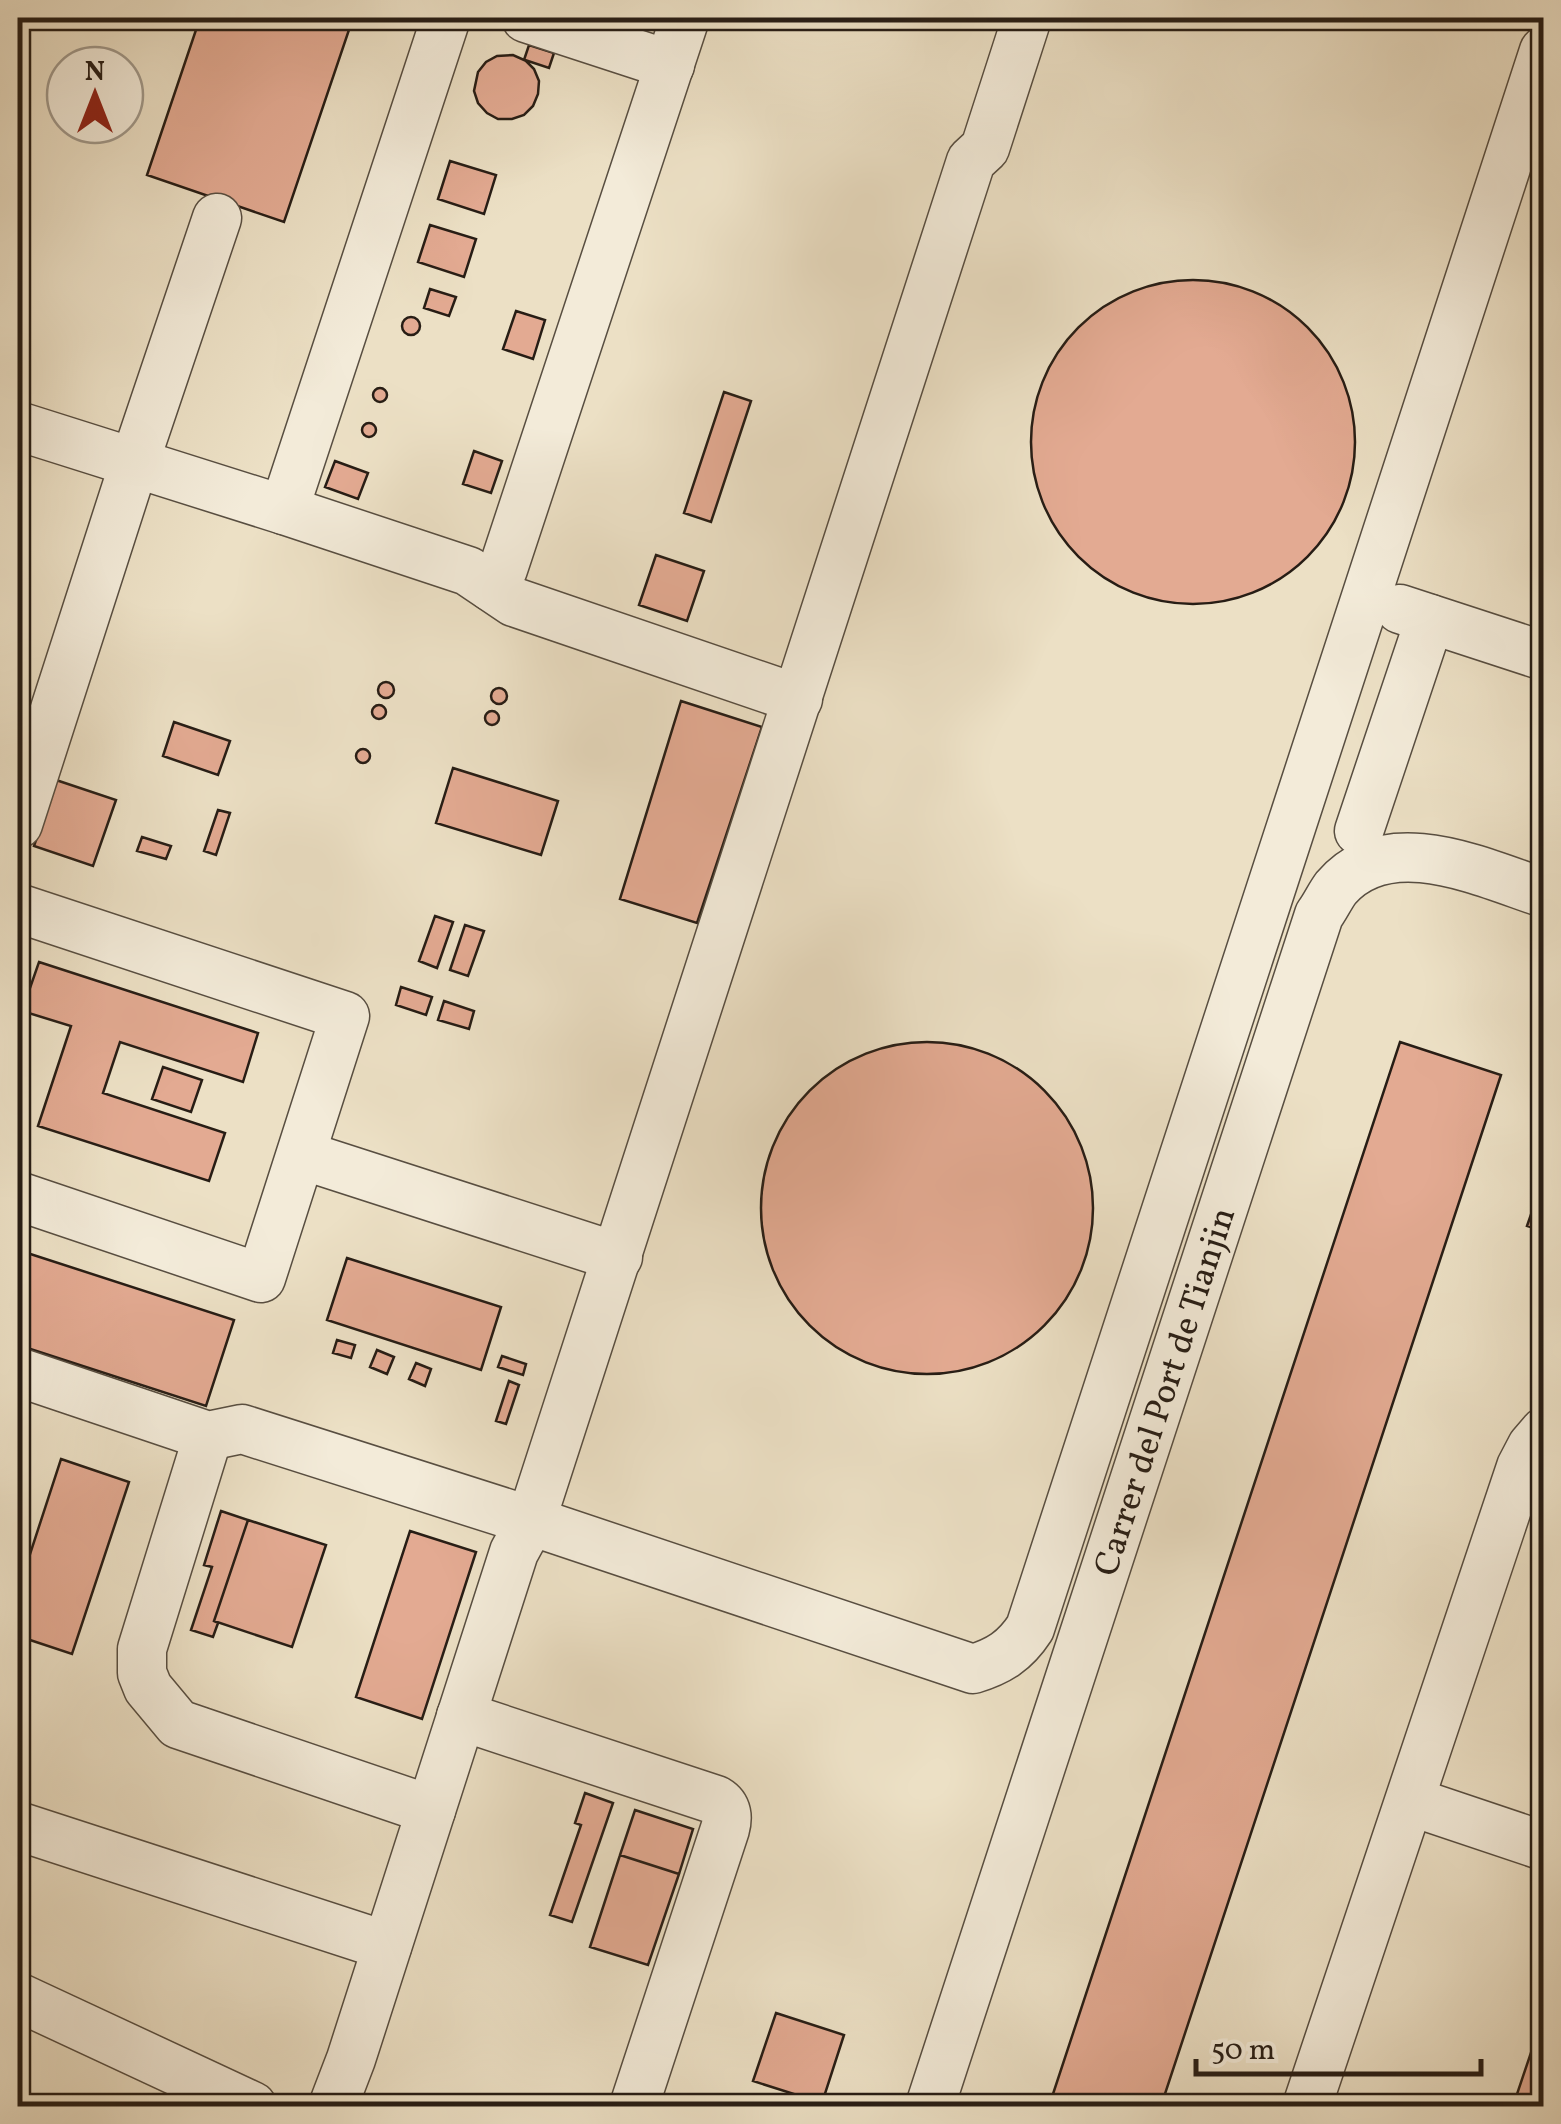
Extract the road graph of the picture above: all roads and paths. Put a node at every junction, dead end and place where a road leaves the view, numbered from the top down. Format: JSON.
{"nodes":[{"id":1,"x":446,"y":18,"type":"edge"},
{"id":2,"x":526,"y":18,"type":"edge"},
{"id":3,"x":685,"y":18,"type":"edge"},
{"id":4,"x":1027,"y":18,"type":"edge"},
{"id":5,"x":1544,"y":52,"type":"edge"},
{"id":6,"x":670,"y":65,"type":"junction"},
{"id":7,"x":217,"y":218,"type":"dead end"},
{"id":8,"x":18,"y":426,"type":"edge"},
{"id":9,"x":134,"y":464,"type":"junction"},
{"id":10,"x":284,"y":510,"type":"junction"},
{"id":11,"x":492,"y":587,"type":"junction"},
{"id":12,"x":1366,"y":598,"type":"junction"},
{"id":13,"x":1430,"y":619,"type":"junction"},
{"id":14,"x":1544,"y":656,"type":"edge"},
{"id":15,"x":798,"y":699,"type":"junction"},
{"id":16,"x":18,"y":824,"type":"edge"},
{"id":17,"x":1358,"y":831,"type":"dead end"},
{"id":18,"x":1544,"y":893,"type":"edge"},
{"id":19,"x":18,"y":908,"type":"edge"},
{"id":20,"x":302,"y":1156,"type":"junction"},
{"id":21,"x":18,"y":1196,"type":"edge"},
{"id":22,"x":618,"y":1256,"type":"junction"},
{"id":23,"x":18,"y":1372,"type":"edge"},
{"id":24,"x":1544,"y":1432,"type":"edge"},
{"id":25,"x":208,"y":1436,"type":"junction"},
{"id":26,"x":531,"y":1521,"type":"junction"},
{"id":27,"x":461,"y":1716,"type":"junction"},
{"id":28,"x":1410,"y":1801,"type":"junction"},
{"id":29,"x":431,"y":1810,"type":"junction"},
{"id":30,"x":18,"y":1826,"type":"edge"},
{"id":31,"x":1544,"y":1846,"type":"edge"},
{"id":32,"x":388,"y":1946,"type":"junction"},
{"id":33,"x":18,"y":1997,"type":"edge"},
{"id":34,"x":252,"y":2106,"type":"edge"},
{"id":35,"x":334,"y":2106,"type":"edge"},
{"id":36,"x":634,"y":2106,"type":"edge"},
{"id":37,"x":930,"y":2106,"type":"edge"},
{"id":38,"x":1307,"y":2106,"type":"edge"}],
"edges":[{"from":1,"to":10,"type":"street"},
{"from":2,"to":6,"type":"street"},
{"from":3,"to":6,"type":"street"},
{"from":4,"to":15,"type":"street"},
{"from":5,"to":12,"type":"street"},
{"from":6,"to":11,"type":"street"},
{"from":7,"to":9,"type":"street"},
{"from":8,"to":9,"type":"street"},
{"from":9,"to":10,"type":"street"},
{"from":9,"to":16,"type":"street"},
{"from":10,"to":11,"type":"street"},
{"from":11,"to":15,"type":"street"},
{"from":12,"to":13,"type":"street"},
{"from":12,"to":26,"type":"street"},
{"from":13,"to":14,"type":"street"},
{"from":13,"to":17,"type":"street"},
{"from":15,"to":22,"type":"street"},
{"from":18,"to":37,"type":"street","name":"Carrer del Port de Tianjin"},
{"from":19,"to":20,"type":"street"},
{"from":20,"to":21,"type":"street"},
{"from":20,"to":22,"type":"street"},
{"from":22,"to":26,"type":"street"},
{"from":23,"to":25,"type":"street"},
{"from":24,"to":28,"type":"street"},
{"from":25,"to":26,"type":"street"},
{"from":25,"to":29,"type":"street"},
{"from":26,"to":27,"type":"street"},
{"from":27,"to":29,"type":"street"},
{"from":27,"to":36,"type":"street"},
{"from":28,"to":31,"type":"street"},
{"from":28,"to":38,"type":"street"},
{"from":29,"to":32,"type":"street"},
{"from":30,"to":32,"type":"street"},
{"from":32,"to":35,"type":"street"},
{"from":33,"to":34,"type":"street"}]}
